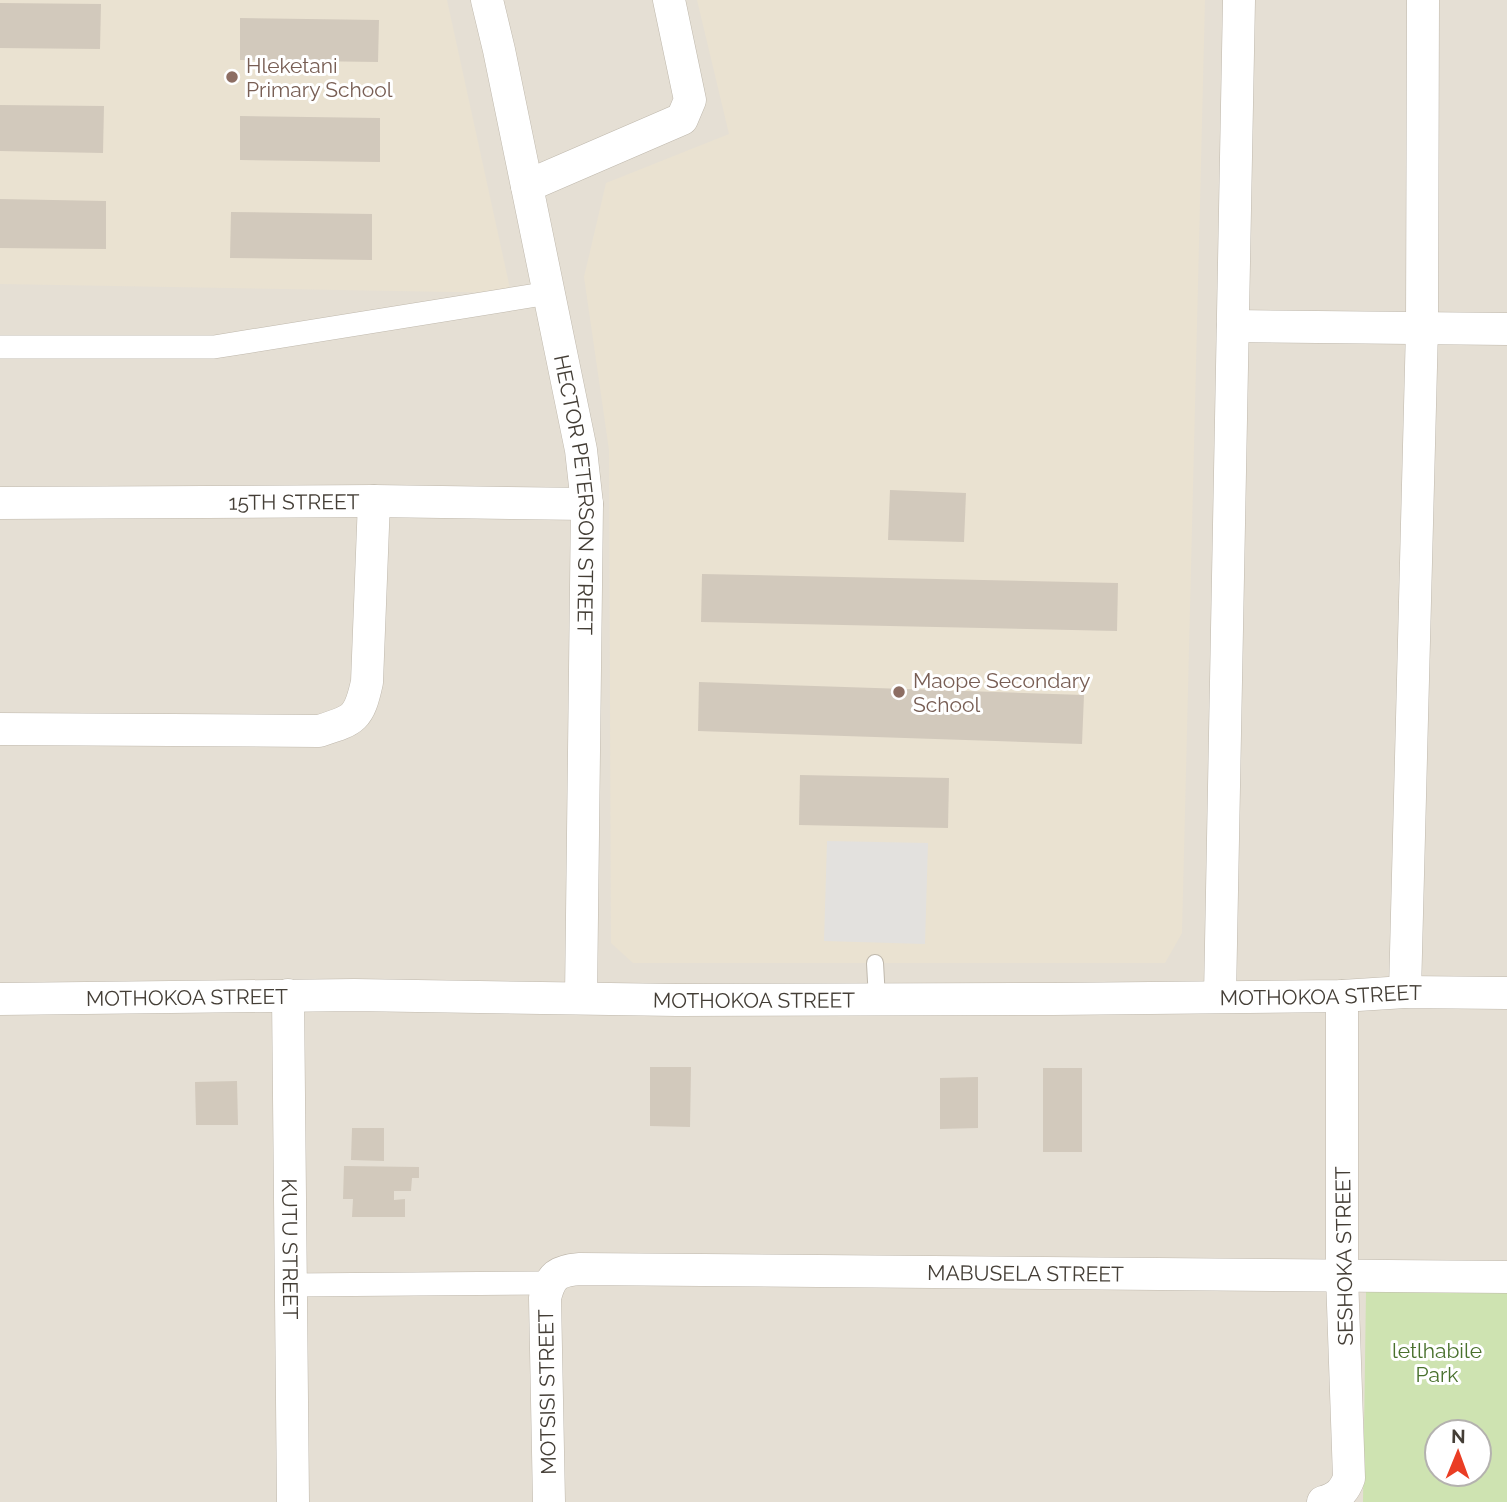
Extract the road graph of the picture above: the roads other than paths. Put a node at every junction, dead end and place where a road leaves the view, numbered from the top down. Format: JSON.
{"nodes":[{"id":1,"x":487,"y":0,"type":"edge"},
{"id":2,"x":669,"y":0,"type":"edge"},
{"id":3,"x":1239,"y":0,"type":"edge"},
{"id":4,"x":1423,"y":0,"type":"edge"},
{"id":5,"x":527,"y":186,"type":"junction"},
{"id":6,"x":549,"y":293,"type":"junction"},
{"id":7,"x":1233,"y":326,"type":"junction"},
{"id":8,"x":1422,"y":328,"type":"junction"},
{"id":9,"x":1507,"y":329,"type":"edge"},
{"id":10,"x":0,"y":348,"type":"edge"},
{"id":11,"x":374,"y":501,"type":"junction"},
{"id":12,"x":0,"y":503,"type":"edge"},
{"id":13,"x":587,"y":504,"type":"junction"},
{"id":14,"x":0,"y":729,"type":"edge"},
{"id":15,"x":875,"y":963,"type":"dead end"},
{"id":16,"x":1405,"y":992,"type":"junction"},
{"id":17,"x":1507,"y":993,"type":"edge"},
{"id":18,"x":288,"y":995,"type":"junction"},
{"id":19,"x":1220,"y":996,"type":"junction"},
{"id":20,"x":1342,"y":996,"type":"junction"},
{"id":21,"x":0,"y":999,"type":"edge"},
{"id":22,"x":581,"y":999,"type":"junction"},
{"id":23,"x":877,"y":999,"type":"junction"},
{"id":24,"x":1342,"y":1276,"type":"junction"},
{"id":25,"x":1507,"y":1277,"type":"edge"},
{"id":26,"x":549,"y":1283,"type":"junction"},
{"id":27,"x":290,"y":1285,"type":"junction"},
{"id":28,"x":292,"y":1502,"type":"edge"},
{"id":29,"x":549,"y":1502,"type":"edge"},
{"id":30,"x":1323,"y":1502,"type":"edge"}],
"edges":[{"from":1,"to":5,"type":"street","name":"HECTOR PETERSON STREET"},
{"from":2,"to":5,"type":"street"},
{"from":3,"to":7,"type":"street"},
{"from":4,"to":8,"type":"street"},
{"from":5,"to":6,"type":"street","name":"HECTOR PETERSON STREET"},
{"from":6,"to":10,"type":"street"},
{"from":6,"to":13,"type":"street","name":"HECTOR PETERSON STREET"},
{"from":7,"to":8,"type":"street"},
{"from":7,"to":19,"type":"street"},
{"from":8,"to":9,"type":"street"},
{"from":8,"to":16,"type":"street"},
{"from":11,"to":12,"type":"street","name":"15TH STREET"},
{"from":11,"to":13,"type":"street","name":"15TH STREET"},
{"from":11,"to":14,"type":"street"},
{"from":13,"to":22,"type":"street","name":"HECTOR PETERSON STREET"},
{"from":15,"to":23,"type":"lane"},
{"from":16,"to":17,"type":"street","name":"MOTHOKOA STREET"},
{"from":16,"to":20,"type":"street","name":"MOTHOKOA STREET"},
{"from":18,"to":21,"type":"street","name":"MOTHOKOA STREET"},
{"from":18,"to":22,"type":"street","name":"MOTHOKOA STREET"},
{"from":18,"to":27,"type":"street","name":"KUTU STREET"},
{"from":19,"to":20,"type":"street","name":"MOTHOKOA STREET"},
{"from":19,"to":23,"type":"street","name":"MOTHOKOA STREET"},
{"from":20,"to":24,"type":"street","name":"SESHOKA STREET"},
{"from":22,"to":23,"type":"street","name":"MOTHOKOA STREET"},
{"from":24,"to":25,"type":"street","name":"MABUSELA STREET"},
{"from":24,"to":26,"type":"street","name":"MABUSELA STREET"},
{"from":24,"to":30,"type":"street","name":"SESHOKA STREET"},
{"from":26,"to":27,"type":"street"},
{"from":26,"to":29,"type":"street","name":"MOTSISI STREET"},
{"from":27,"to":28,"type":"street","name":"KUTU STREET"}]}
